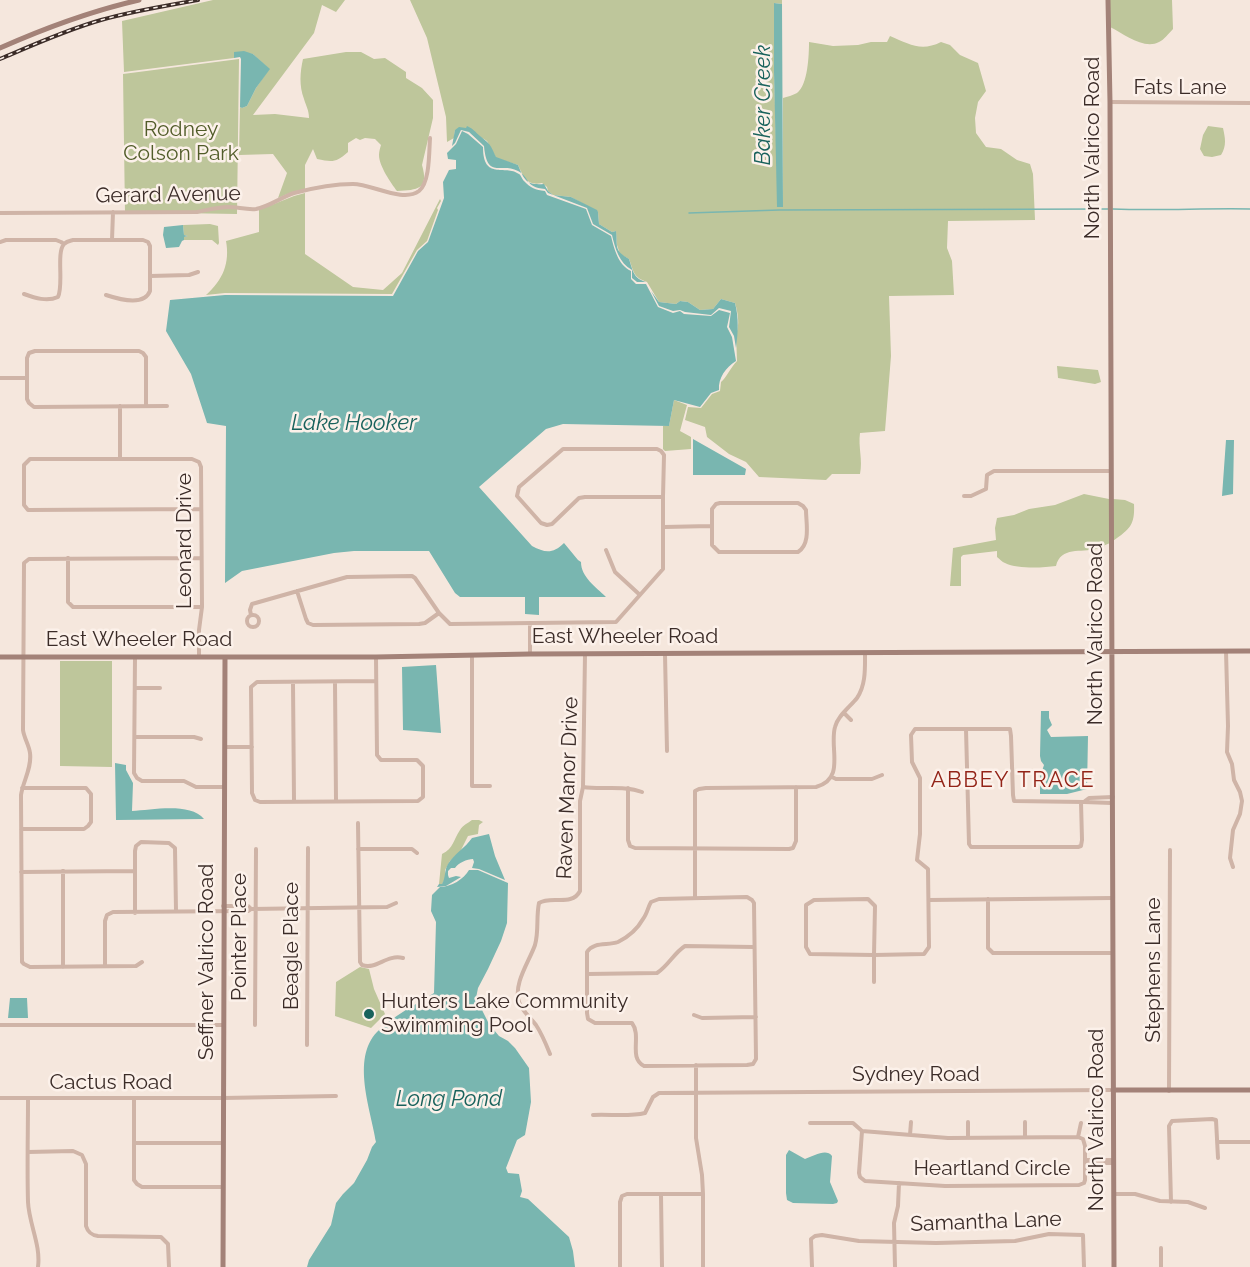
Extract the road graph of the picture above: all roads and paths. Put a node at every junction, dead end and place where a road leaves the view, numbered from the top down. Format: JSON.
{"nodes":[{"id":1,"x":139,"y":0,"type":"edge"},
{"id":2,"x":1108,"y":0,"type":"edge"},
{"id":3,"x":0,"y":46,"type":"edge"},
{"id":4,"x":1110,"y":102,"type":"junction"},
{"id":5,"x":1250,"y":103,"type":"edge"},
{"id":6,"x":430,"y":138,"type":"dead end"},
{"id":7,"x":112,"y":212,"type":"junction"},
{"id":8,"x":0,"y":213,"type":"edge"},
{"id":9,"x":112,"y":240,"type":"junction"},
{"id":10,"x":0,"y":242,"type":"edge"},
{"id":11,"x":64,"y":244,"type":"junction"},
{"id":12,"x":198,"y":272,"type":"dead end"},
{"id":13,"x":150,"y":276,"type":"junction"},
{"id":14,"x":24,"y":294,"type":"dead end"},
{"id":15,"x":106,"y":295,"type":"dead end"},
{"id":16,"x":0,"y":378,"type":"edge"},
{"id":17,"x":26,"y":378,"type":"junction"},
{"id":18,"x":120,"y":406,"type":"junction"},
{"id":19,"x":146,"y":406,"type":"junction"},
{"id":20,"x":167,"y":406,"type":"dead end"},
{"id":21,"x":120,"y":459,"type":"junction"},
{"id":22,"x":1111,"y":471,"type":"junction"},
{"id":23,"x":964,"y":496,"type":"dead end"},
{"id":24,"x":663,"y":497,"type":"junction"},
{"id":25,"x":201,"y":509,"type":"junction"},
{"id":26,"x":711,"y":526,"type":"junction"},
{"id":27,"x":664,"y":527,"type":"junction"},
{"id":28,"x":606,"y":550,"type":"dead end"},
{"id":29,"x":68,"y":558,"type":"junction"},
{"id":30,"x":201,"y":558,"type":"junction"},
{"id":31,"x":297,"y":591,"type":"junction"},
{"id":32,"x":640,"y":595,"type":"junction"},
{"id":33,"x":202,"y":607,"type":"junction"},
{"id":34,"x":439,"y":613,"type":"junction"},
{"id":35,"x":251,"y":615,"type":"dead end"},
{"id":36,"x":530,"y":623,"type":"junction"},
{"id":37,"x":1113,"y":651,"type":"junction"},
{"id":38,"x":1226,"y":651,"type":"junction"},
{"id":39,"x":1250,"y":651,"type":"edge"},
{"id":40,"x":865,"y":653,"type":"junction"},
{"id":41,"x":530,"y":654,"type":"junction"},
{"id":42,"x":585,"y":654,"type":"junction"},
{"id":43,"x":665,"y":654,"type":"junction"},
{"id":44,"x":472,"y":655,"type":"junction"},
{"id":45,"x":0,"y":657,"type":"edge"},
{"id":46,"x":23,"y":657,"type":"junction"},
{"id":47,"x":135,"y":657,"type":"junction"},
{"id":48,"x":199,"y":657,"type":"junction"},
{"id":49,"x":225,"y":657,"type":"junction"},
{"id":50,"x":376,"y":657,"type":"junction"},
{"id":51,"x":376,"y":681,"type":"junction"},
{"id":52,"x":293,"y":682,"type":"junction"},
{"id":53,"x":335,"y":682,"type":"junction"},
{"id":54,"x":135,"y":688,"type":"junction"},
{"id":55,"x":160,"y":688,"type":"dead end"},
{"id":56,"x":844,"y":713,"type":"junction"},
{"id":57,"x":851,"y":720,"type":"dead end"},
{"id":58,"x":966,"y":729,"type":"junction"},
{"id":59,"x":135,"y":736,"type":"junction"},
{"id":60,"x":201,"y":739,"type":"dead end"},
{"id":61,"x":225,"y":747,"type":"junction"},
{"id":62,"x":252,"y":747,"type":"junction"},
{"id":63,"x":667,"y":751,"type":"dead end"},
{"id":64,"x":882,"y":775,"type":"dead end"},
{"id":65,"x":832,"y":777,"type":"junction"},
{"id":66,"x":490,"y":786,"type":"dead end"},
{"id":67,"x":224,"y":787,"type":"junction"},
{"id":68,"x":583,"y":787,"type":"junction"},
{"id":69,"x":796,"y":787,"type":"junction"},
{"id":70,"x":22,"y":788,"type":"junction"},
{"id":71,"x":628,"y":788,"type":"junction"},
{"id":72,"x":642,"y":792,"type":"dead end"},
{"id":73,"x":1113,"y":800,"type":"junction"},
{"id":74,"x":336,"y":801,"type":"junction"},
{"id":75,"x":294,"y":802,"type":"junction"},
{"id":76,"x":1083,"y":802,"type":"junction"},
{"id":77,"x":358,"y":823,"type":"dead end"},
{"id":78,"x":21,"y":829,"type":"junction"},
{"id":79,"x":308,"y":848,"type":"dead end"},
{"id":80,"x":255,"y":849,"type":"dead end"},
{"id":81,"x":358,"y":849,"type":"junction"},
{"id":82,"x":694,"y":850,"type":"junction"},
{"id":83,"x":1170,"y":850,"type":"dead end"},
{"id":84,"x":417,"y":853,"type":"dead end"},
{"id":85,"x":1233,"y":867,"type":"dead end"},
{"id":86,"x":63,"y":871,"type":"junction"},
{"id":87,"x":135,"y":871,"type":"junction"},
{"id":88,"x":21,"y":872,"type":"junction"},
{"id":89,"x":695,"y":898,"type":"junction"},
{"id":90,"x":1113,"y":898,"type":"junction"},
{"id":91,"x":988,"y":899,"type":"junction"},
{"id":92,"x":929,"y":900,"type":"junction"},
{"id":93,"x":396,"y":903,"type":"dead end"},
{"id":94,"x":223,"y":908,"type":"junction"},
{"id":95,"x":307,"y":908,"type":"junction"},
{"id":96,"x":359,"y":908,"type":"junction"},
{"id":97,"x":253,"y":909,"type":"junction"},
{"id":98,"x":177,"y":911,"type":"junction"},
{"id":99,"x":135,"y":913,"type":"junction"},
{"id":100,"x":754,"y":947,"type":"junction"},
{"id":101,"x":1113,"y":953,"type":"junction"},
{"id":102,"x":874,"y":955,"type":"junction"},
{"id":103,"x":403,"y":957,"type":"dead end"},
{"id":104,"x":142,"y":962,"type":"dead end"},
{"id":105,"x":105,"y":966,"type":"junction"},
{"id":106,"x":63,"y":967,"type":"junction"},
{"id":107,"x":587,"y":974,"type":"junction"},
{"id":108,"x":874,"y":982,"type":"dead end"},
{"id":109,"x":694,"y":1015,"type":"dead end"},
{"id":110,"x":756,"y":1017,"type":"junction"},
{"id":111,"x":0,"y":1025,"type":"edge"},
{"id":112,"x":223,"y":1025,"type":"junction"},
{"id":113,"x":255,"y":1025,"type":"dead end"},
{"id":114,"x":307,"y":1045,"type":"dead end"},
{"id":115,"x":550,"y":1054,"type":"dead end"},
{"id":116,"x":696,"y":1065,"type":"junction"},
{"id":117,"x":1113,"y":1090,"type":"junction"},
{"id":118,"x":1250,"y":1090,"type":"edge"},
{"id":119,"x":1168,"y":1091,"type":"junction"},
{"id":120,"x":695,"y":1094,"type":"junction"},
{"id":121,"x":336,"y":1096,"type":"dead end"},
{"id":122,"x":0,"y":1098,"type":"edge"},
{"id":123,"x":134,"y":1098,"type":"junction"},
{"id":124,"x":223,"y":1098,"type":"junction"},
{"id":125,"x":28,"y":1099,"type":"junction"},
{"id":126,"x":593,"y":1115,"type":"dead end"},
{"id":127,"x":911,"y":1122,"type":"dead end"},
{"id":128,"x":968,"y":1122,"type":"dead end"},
{"id":129,"x":1025,"y":1122,"type":"dead end"},
{"id":130,"x":810,"y":1123,"type":"dead end"},
{"id":131,"x":1081,"y":1123,"type":"dead end"},
{"id":132,"x":862,"y":1131,"type":"junction"},
{"id":133,"x":910,"y":1135,"type":"junction"},
{"id":134,"x":1025,"y":1137,"type":"junction"},
{"id":135,"x":1078,"y":1137,"type":"junction"},
{"id":136,"x":968,"y":1138,"type":"junction"},
{"id":137,"x":1217,"y":1142,"type":"junction"},
{"id":138,"x":1250,"y":1142,"type":"edge"},
{"id":139,"x":134,"y":1143,"type":"junction"},
{"id":140,"x":223,"y":1143,"type":"junction"},
{"id":141,"x":28,"y":1152,"type":"junction"},
{"id":142,"x":1218,"y":1158,"type":"dead end"},
{"id":143,"x":1085,"y":1161,"type":"junction"},
{"id":144,"x":1114,"y":1161,"type":"junction"},
{"id":145,"x":899,"y":1183,"type":"junction"},
{"id":146,"x":223,"y":1187,"type":"junction"},
{"id":147,"x":661,"y":1194,"type":"junction"},
{"id":148,"x":703,"y":1194,"type":"junction"},
{"id":149,"x":1114,"y":1194,"type":"junction"},
{"id":150,"x":1171,"y":1202,"type":"junction"},
{"id":151,"x":1205,"y":1208,"type":"dead end"},
{"id":152,"x":894,"y":1241,"type":"junction"},
{"id":153,"x":1161,"y":1248,"type":"dead end"},
{"id":154,"x":38,"y":1267,"type":"edge"},
{"id":155,"x":169,"y":1267,"type":"edge"},
{"id":156,"x":223,"y":1267,"type":"edge"},
{"id":157,"x":620,"y":1267,"type":"edge"},
{"id":158,"x":662,"y":1267,"type":"edge"},
{"id":159,"x":703,"y":1267,"type":"edge"},
{"id":160,"x":812,"y":1267,"type":"edge"},
{"id":161,"x":895,"y":1267,"type":"edge"},
{"id":162,"x":1084,"y":1267,"type":"edge"},
{"id":163,"x":1114,"y":1267,"type":"edge"},
{"id":164,"x":1161,"y":1267,"type":"edge"}],
"edges":[{"from":1,"to":3,"type":"street"},
{"from":2,"to":4,"type":"street","name":"North Valrico Road"},
{"from":4,"to":5,"type":"street","name":"Fats Lane"},
{"from":4,"to":22,"type":"street","name":"North Valrico Road"},
{"from":6,"to":7,"type":"street","name":"Gerard Avenue"},
{"from":7,"to":8,"type":"street","name":"Gerard Avenue"},
{"from":7,"to":9,"type":"street"},
{"from":9,"to":11,"type":"street"},
{"from":9,"to":13,"type":"street"},
{"from":10,"to":11,"type":"street"},
{"from":11,"to":14,"type":"street"},
{"from":12,"to":13,"type":"street"},
{"from":13,"to":15,"type":"street"},
{"from":16,"to":17,"type":"street"},
{"from":17,"to":18,"type":"street"},
{"from":17,"to":19,"type":"street"},
{"from":18,"to":19,"type":"street"},
{"from":18,"to":21,"type":"street"},
{"from":19,"to":20,"type":"street"},
{"from":21,"to":25,"type":"street","name":"Leonard Drive"},
{"from":21,"to":25,"type":"street"},
{"from":22,"to":23,"type":"street"},
{"from":22,"to":37,"type":"street","name":"North Valrico Road"},
{"from":24,"to":24,"type":"street"},
{"from":24,"to":27,"type":"street"},
{"from":25,"to":30,"type":"street","name":"Leonard Drive"},
{"from":26,"to":26,"type":"street"},
{"from":26,"to":27,"type":"street"},
{"from":27,"to":32,"type":"street"},
{"from":28,"to":32,"type":"street"},
{"from":29,"to":30,"type":"street"},
{"from":29,"to":33,"type":"street"},
{"from":29,"to":46,"type":"street"},
{"from":30,"to":33,"type":"street","name":"Leonard Drive"},
{"from":31,"to":34,"type":"street"},
{"from":31,"to":34,"type":"street"},
{"from":31,"to":35,"type":"street"},
{"from":32,"to":36,"type":"street"},
{"from":33,"to":48,"type":"street","name":"Leonard Drive"},
{"from":34,"to":36,"type":"street"},
{"from":36,"to":41,"type":"street"},
{"from":37,"to":38,"type":"street","name":"East Wheeler Road"},
{"from":37,"to":40,"type":"street","name":"East Wheeler Road"},
{"from":37,"to":73,"type":"street","name":"North Valrico Road"},
{"from":38,"to":39,"type":"street","name":"East Wheeler Road"},
{"from":38,"to":85,"type":"street"},
{"from":40,"to":43,"type":"street","name":"East Wheeler Road"},
{"from":40,"to":56,"type":"street"},
{"from":41,"to":42,"type":"street","name":"East Wheeler Road"},
{"from":41,"to":44,"type":"street","name":"East Wheeler Road"},
{"from":42,"to":43,"type":"street","name":"East Wheeler Road"},
{"from":42,"to":68,"type":"street","name":"Raven Manor Drive"},
{"from":43,"to":63,"type":"street"},
{"from":44,"to":50,"type":"street","name":"East Wheeler Road"},
{"from":44,"to":66,"type":"street"},
{"from":45,"to":46,"type":"street","name":"East Wheeler Road"},
{"from":46,"to":47,"type":"street","name":"East Wheeler Road"},
{"from":46,"to":70,"type":"street"},
{"from":47,"to":48,"type":"street","name":"East Wheeler Road"},
{"from":47,"to":54,"type":"street"},
{"from":48,"to":49,"type":"street","name":"East Wheeler Road"},
{"from":49,"to":50,"type":"street","name":"East Wheeler Road"},
{"from":49,"to":61,"type":"street","name":"Seffner Valrico Road"},
{"from":50,"to":51,"type":"street"},
{"from":51,"to":53,"type":"street"},
{"from":51,"to":74,"type":"street"},
{"from":52,"to":53,"type":"street"},
{"from":52,"to":62,"type":"street"},
{"from":52,"to":75,"type":"street"},
{"from":53,"to":74,"type":"street"},
{"from":54,"to":55,"type":"street"},
{"from":54,"to":59,"type":"street"},
{"from":56,"to":57,"type":"street"},
{"from":56,"to":65,"type":"street"},
{"from":58,"to":76,"type":"street"},
{"from":58,"to":76,"type":"street"},
{"from":58,"to":92,"type":"street"},
{"from":59,"to":60,"type":"street"},
{"from":59,"to":67,"type":"street"},
{"from":61,"to":62,"type":"street"},
{"from":61,"to":67,"type":"street","name":"Seffner Valrico Road"},
{"from":62,"to":75,"type":"street"},
{"from":64,"to":65,"type":"street"},
{"from":65,"to":69,"type":"street"},
{"from":67,"to":94,"type":"street","name":"Seffner Valrico Road"},
{"from":68,"to":71,"type":"street"},
{"from":68,"to":115,"type":"street","name":"Raven Manor Drive"},
{"from":69,"to":82,"type":"street"},
{"from":69,"to":82,"type":"street"},
{"from":70,"to":78,"type":"street"},
{"from":70,"to":78,"type":"street"},
{"from":71,"to":72,"type":"street"},
{"from":71,"to":82,"type":"street"},
{"from":73,"to":76,"type":"street"},
{"from":73,"to":90,"type":"street","name":"North Valrico Road"},
{"from":74,"to":75,"type":"street"},
{"from":77,"to":81,"type":"street"},
{"from":78,"to":88,"type":"street"},
{"from":79,"to":95,"type":"street","name":"Beagle Place"},
{"from":80,"to":97,"type":"street","name":"Pointer Place"},
{"from":81,"to":84,"type":"street"},
{"from":81,"to":96,"type":"street"},
{"from":82,"to":89,"type":"street"},
{"from":83,"to":119,"type":"street","name":"Stephens Lane"},
{"from":86,"to":87,"type":"street"},
{"from":86,"to":88,"type":"street"},
{"from":86,"to":106,"type":"street"},
{"from":87,"to":98,"type":"street"},
{"from":87,"to":99,"type":"street"},
{"from":88,"to":106,"type":"street"},
{"from":89,"to":100,"type":"street"},
{"from":89,"to":107,"type":"street"},
{"from":90,"to":91,"type":"street"},
{"from":90,"to":101,"type":"street","name":"North Valrico Road"},
{"from":91,"to":92,"type":"street"},
{"from":91,"to":101,"type":"street"},
{"from":92,"to":102,"type":"street"},
{"from":93,"to":96,"type":"street"},
{"from":94,"to":97,"type":"street"},
{"from":94,"to":98,"type":"street"},
{"from":94,"to":112,"type":"street","name":"Seffner Valrico Road"},
{"from":95,"to":96,"type":"street"},
{"from":95,"to":97,"type":"street"},
{"from":95,"to":114,"type":"street","name":"Beagle Place"},
{"from":96,"to":103,"type":"street"},
{"from":97,"to":113,"type":"street","name":"Pointer Place"},
{"from":98,"to":99,"type":"street"},
{"from":99,"to":105,"type":"street"},
{"from":100,"to":107,"type":"street"},
{"from":100,"to":110,"type":"street"},
{"from":101,"to":117,"type":"street","name":"North Valrico Road"},
{"from":102,"to":102,"type":"street"},
{"from":102,"to":108,"type":"street"},
{"from":104,"to":105,"type":"street"},
{"from":105,"to":106,"type":"street"},
{"from":107,"to":116,"type":"street"},
{"from":109,"to":110,"type":"street"},
{"from":110,"to":116,"type":"street"},
{"from":111,"to":112,"type":"street"},
{"from":112,"to":124,"type":"street","name":"Seffner Valrico Road"},
{"from":116,"to":120,"type":"street"},
{"from":117,"to":119,"type":"street","name":"Sydney Road"},
{"from":117,"to":120,"type":"street","name":"Sydney Road"},
{"from":117,"to":144,"type":"street","name":"North Valrico Road"},
{"from":118,"to":119,"type":"street","name":"Sydney Road"},
{"from":120,"to":126,"type":"street","name":"Sydney Road"},
{"from":120,"to":148,"type":"street"},
{"from":121,"to":124,"type":"street","name":"Cactus Road"},
{"from":122,"to":125,"type":"street","name":"Cactus Road"},
{"from":123,"to":124,"type":"street","name":"Cactus Road"},
{"from":123,"to":125,"type":"street","name":"Cactus Road"},
{"from":123,"to":139,"type":"street"},
{"from":124,"to":140,"type":"street","name":"Seffner Valrico Road"},
{"from":125,"to":141,"type":"street"},
{"from":127,"to":133,"type":"street"},
{"from":128,"to":136,"type":"street"},
{"from":129,"to":134,"type":"street"},
{"from":130,"to":132,"type":"street"},
{"from":131,"to":135,"type":"street"},
{"from":132,"to":133,"type":"street","name":"Heartland Circle"},
{"from":132,"to":145,"type":"street","name":"Heartland Circle"},
{"from":133,"to":136,"type":"street","name":"Heartland Circle"},
{"from":134,"to":135,"type":"street","name":"Heartland Circle"},
{"from":134,"to":136,"type":"street","name":"Heartland Circle"},
{"from":135,"to":143,"type":"street","name":"Heartland Circle"},
{"from":137,"to":138,"type":"street"},
{"from":137,"to":142,"type":"street"},
{"from":137,"to":150,"type":"street"},
{"from":139,"to":140,"type":"street"},
{"from":139,"to":146,"type":"street"},
{"from":140,"to":146,"type":"street","name":"Seffner Valrico Road"},
{"from":141,"to":154,"type":"street"},
{"from":141,"to":155,"type":"street"},
{"from":143,"to":144,"type":"street"},
{"from":143,"to":145,"type":"street","name":"Heartland Circle"},
{"from":144,"to":149,"type":"street","name":"North Valrico Road"},
{"from":145,"to":152,"type":"street","name":"Samantha Lane"},
{"from":146,"to":156,"type":"street","name":"Seffner Valrico Road"},
{"from":147,"to":148,"type":"street"},
{"from":147,"to":157,"type":"street"},
{"from":147,"to":158,"type":"street"},
{"from":148,"to":159,"type":"street"},
{"from":149,"to":150,"type":"street"},
{"from":149,"to":163,"type":"street","name":"North Valrico Road"},
{"from":150,"to":151,"type":"street"},
{"from":152,"to":160,"type":"street","name":"Samantha Lane"},
{"from":152,"to":161,"type":"street","name":"Samantha Lane"},
{"from":152,"to":162,"type":"street","name":"Samantha Lane"},
{"from":153,"to":164,"type":"street"}]}
